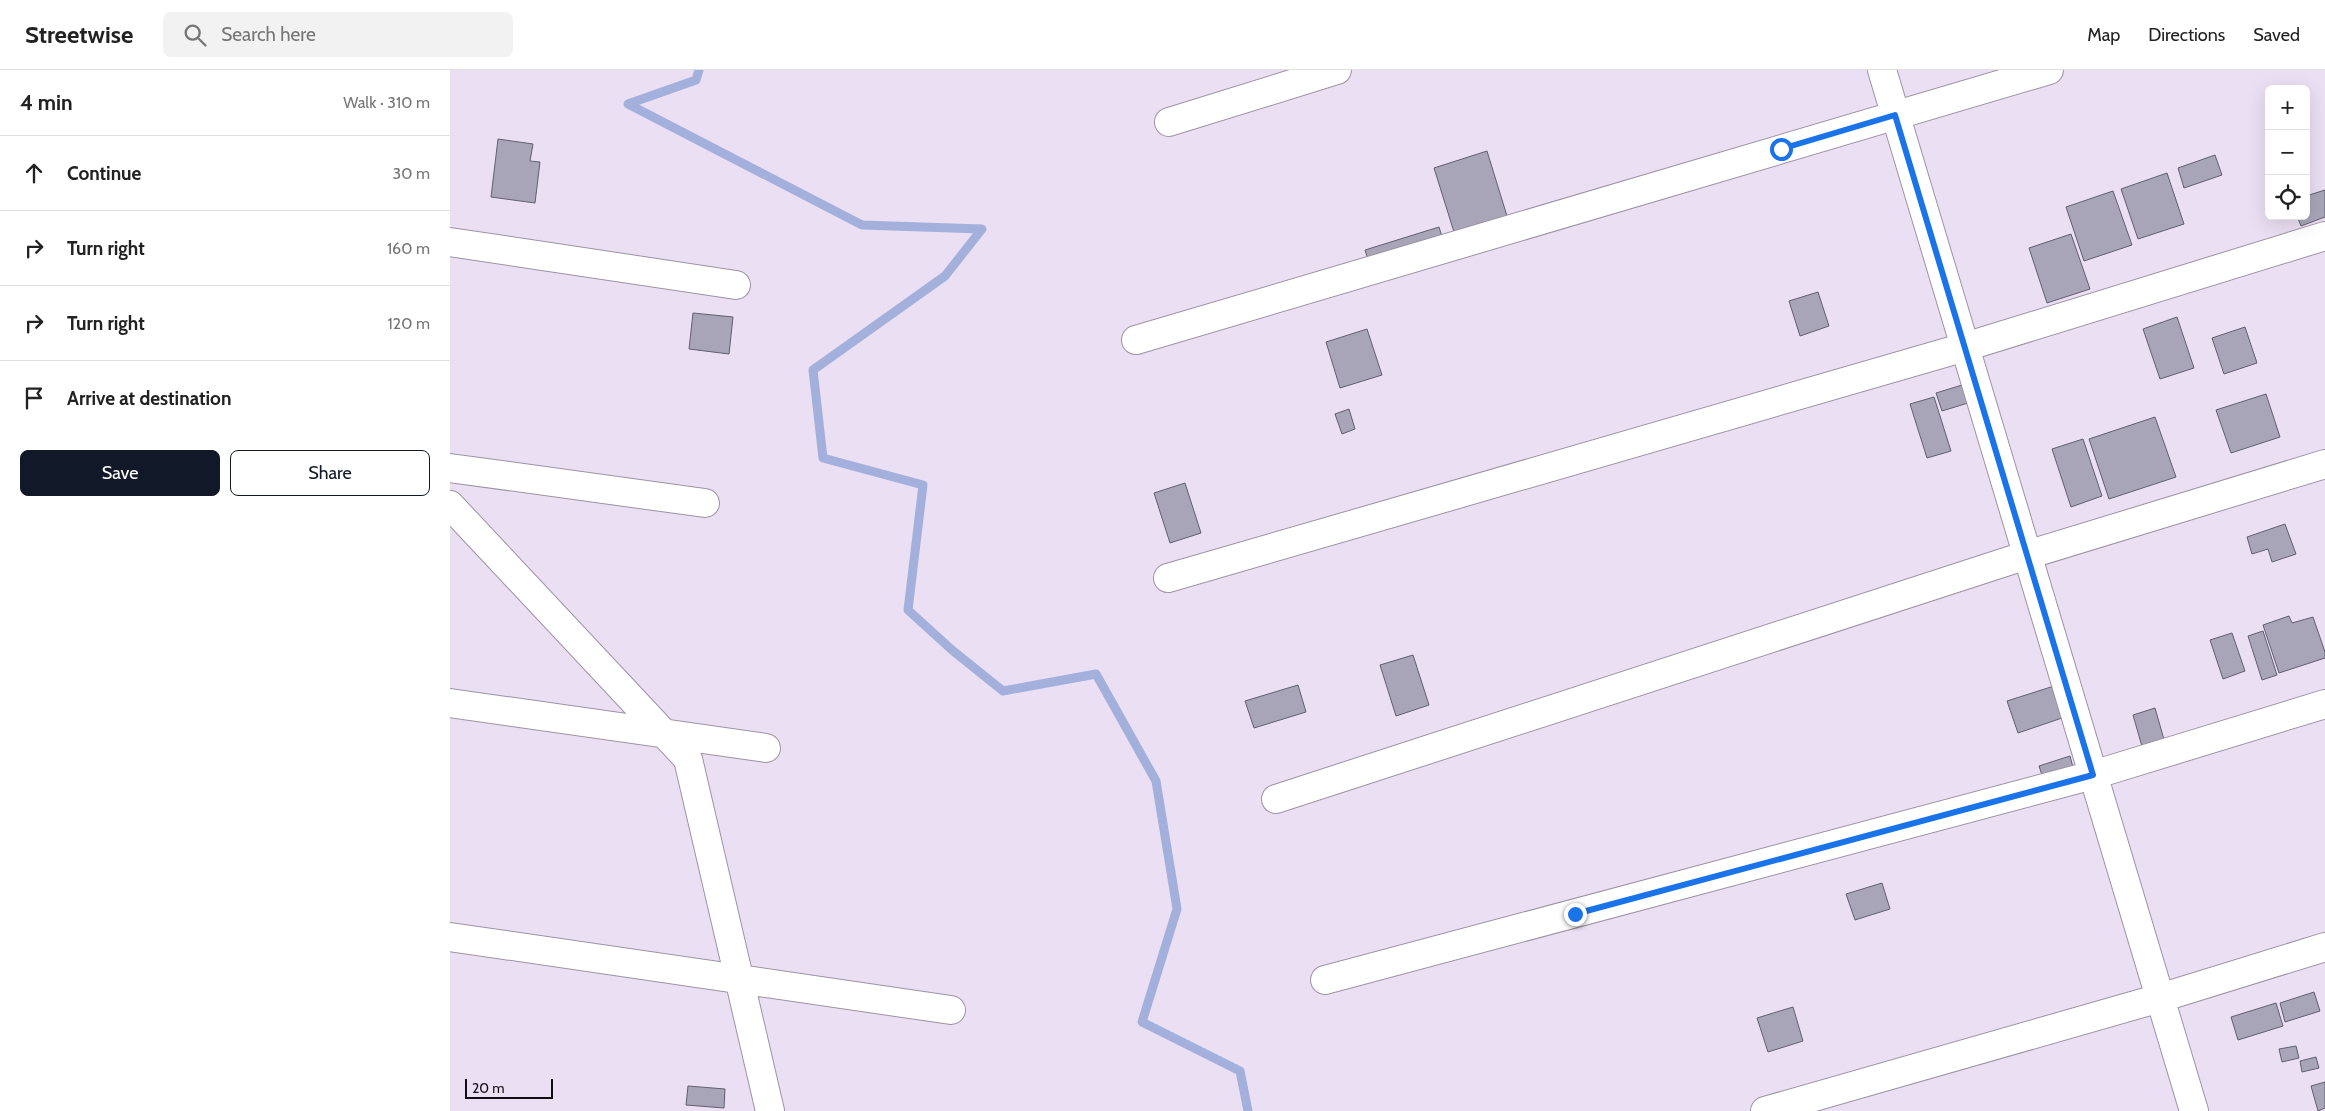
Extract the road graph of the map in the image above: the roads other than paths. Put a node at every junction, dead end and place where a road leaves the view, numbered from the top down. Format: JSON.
{"nodes":[{"id":1,"x":1337,"y":70,"type":"edge"},
{"id":2,"x":1882,"y":70,"type":"edge"},
{"id":3,"x":2049,"y":70,"type":"edge"},
{"id":4,"x":1895,"y":115,"type":"junction"},
{"id":5,"x":1169,"y":122,"type":"dead end"},
{"id":6,"x":2325,"y":236,"type":"edge"},
{"id":7,"x":450,"y":242,"type":"edge"},
{"id":8,"x":736,"y":285,"type":"dead end"},
{"id":9,"x":1136,"y":340,"type":"dead end"},
{"id":10,"x":1964,"y":347,"type":"junction"},
{"id":11,"x":2325,"y":464,"type":"edge"},
{"id":12,"x":450,"y":468,"type":"edge"},
{"id":13,"x":705,"y":503,"type":"dead end"},
{"id":14,"x":450,"y":505,"type":"edge"},
{"id":15,"x":2027,"y":555,"type":"junction"},
{"id":16,"x":1168,"y":578,"type":"dead end"},
{"id":17,"x":450,"y":703,"type":"edge"},
{"id":18,"x":2325,"y":704,"type":"edge"},
{"id":19,"x":664,"y":734,"type":"junction"},
{"id":20,"x":766,"y":748,"type":"dead end"},
{"id":21,"x":2093,"y":775,"type":"junction"},
{"id":22,"x":1276,"y":800,"type":"dead end"},
{"id":23,"x":450,"y":937,"type":"edge"},
{"id":24,"x":2325,"y":947,"type":"edge"},
{"id":25,"x":740,"y":979,"type":"junction"},
{"id":26,"x":1325,"y":980,"type":"dead end"},
{"id":27,"x":2160,"y":998,"type":"junction"},
{"id":28,"x":951,"y":1010,"type":"dead end"},
{"id":29,"x":770,"y":1111,"type":"edge"},
{"id":30,"x":1765,"y":1111,"type":"edge"},
{"id":31,"x":2194,"y":1111,"type":"edge"}],
"edges":[{"from":1,"to":5,"type":"street"},
{"from":2,"to":4,"type":"street"},
{"from":3,"to":4,"type":"street"},
{"from":4,"to":9,"type":"street"},
{"from":4,"to":10,"type":"street"},
{"from":6,"to":10,"type":"street"},
{"from":7,"to":8,"type":"street"},
{"from":10,"to":15,"type":"street"},
{"from":10,"to":16,"type":"street"},
{"from":11,"to":15,"type":"street"},
{"from":12,"to":13,"type":"street"},
{"from":14,"to":19,"type":"street"},
{"from":15,"to":21,"type":"street"},
{"from":15,"to":22,"type":"street"},
{"from":17,"to":19,"type":"street"},
{"from":18,"to":21,"type":"street"},
{"from":19,"to":20,"type":"street"},
{"from":19,"to":25,"type":"street"},
{"from":21,"to":26,"type":"street"},
{"from":21,"to":27,"type":"street"},
{"from":23,"to":25,"type":"street"},
{"from":24,"to":27,"type":"street"},
{"from":25,"to":28,"type":"street"},
{"from":25,"to":29,"type":"street"},
{"from":27,"to":30,"type":"street"},
{"from":27,"to":31,"type":"street"}]}
